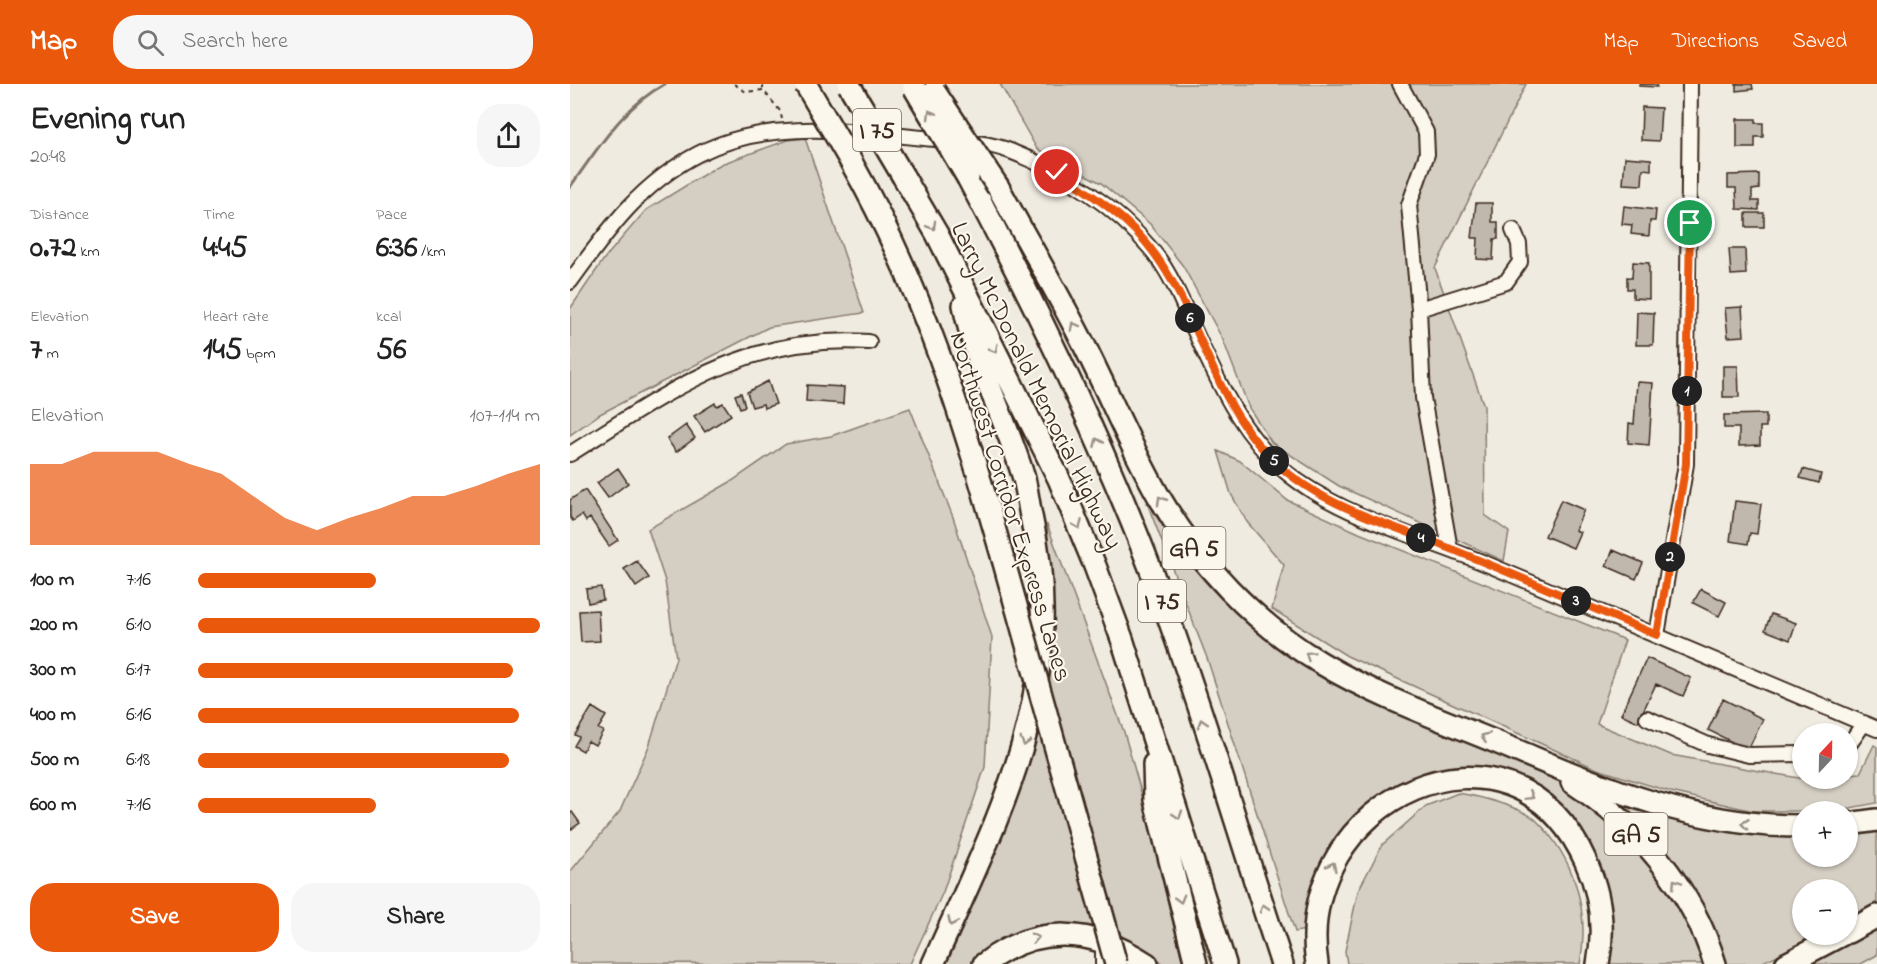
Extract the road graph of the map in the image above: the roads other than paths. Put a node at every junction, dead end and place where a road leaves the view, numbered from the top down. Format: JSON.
{"nodes":[{"id":1,"x":806,"y":84,"type":"edge"},
{"id":2,"x":1400,"y":84,"type":"edge"},
{"id":3,"x":1690,"y":84,"type":"edge"},
{"id":4,"x":848,"y":85,"type":"edge"},
{"id":5,"x":922,"y":87,"type":"edge"},
{"id":6,"x":1513,"y":230,"type":"dead end"},
{"id":7,"x":958,"y":278,"type":"junction"},
{"id":8,"x":570,"y":282,"type":"edge"},
{"id":9,"x":1419,"y":309,"type":"junction"},
{"id":10,"x":869,"y":342,"type":"dead end"},
{"id":11,"x":570,"y":454,"type":"edge"},
{"id":12,"x":1450,"y":549,"type":"junction"},
{"id":13,"x":1657,"y":635,"type":"junction"},
{"id":14,"x":1647,"y":718,"type":"dead end"},
{"id":15,"x":1870,"y":726,"type":"edge"},
{"id":16,"x":1858,"y":737,"type":"edge"},
{"id":17,"x":1154,"y":739,"type":"junction"},
{"id":18,"x":1792,"y":754,"type":"edge"},
{"id":19,"x":1539,"y":760,"type":"junction"},
{"id":20,"x":1877,"y":820,"type":"edge"},
{"id":21,"x":1858,"y":823,"type":"edge"},
{"id":22,"x":1792,"y":826,"type":"edge"},
{"id":23,"x":1877,"y":916,"type":"edge"},
{"id":24,"x":1858,"y":926,"type":"edge"},
{"id":25,"x":1104,"y":942,"type":"junction"},
{"id":26,"x":1822,"y":945,"type":"edge"},
{"id":27,"x":933,"y":964,"type":"edge"},
{"id":28,"x":984,"y":964,"type":"edge"},
{"id":29,"x":1103,"y":964,"type":"edge"},
{"id":30,"x":1116,"y":964,"type":"edge"},
{"id":31,"x":1147,"y":964,"type":"edge"},
{"id":32,"x":1196,"y":964,"type":"edge"},
{"id":33,"x":1225,"y":964,"type":"edge"},
{"id":34,"x":1282,"y":964,"type":"edge"},
{"id":35,"x":1317,"y":964,"type":"edge"},
{"id":36,"x":1598,"y":964,"type":"edge"},
{"id":37,"x":1715,"y":964,"type":"edge"},
{"id":38,"x":1786,"y":964,"type":"edge"}],
"edges":[{"from":1,"to":30,"type":"highway","name":"Northwest Corridor Express Lanes","bridge":true},
{"from":2,"to":9,"type":"street"},
{"from":3,"to":13,"type":"street"},
{"from":4,"to":7,"type":"highway","name":"Larry McDonald Memorial Highway","number":"I 75","one_way":true,"bridge":true},
{"from":19,"to":5,"type":"highway","number":"GA 5","one_way":true,"bridge":true},
{"from":34,"to":5,"type":"highway","name":"Larry McDonald Memorial Highway","number":"I 75","one_way":true,"bridge":true},
{"from":6,"to":9,"type":"street"},
{"from":7,"to":17,"type":"highway","name":"Larry McDonald Memorial Highway","number":"I 75","one_way":true},
{"from":7,"to":27,"type":"highway","one_way":true},
{"from":8,"to":12,"type":"street"},
{"from":9,"to":12,"type":"street"},
{"from":10,"to":11,"type":"street"},
{"from":12,"to":13,"type":"street"},
{"from":13,"to":15,"type":"street"},
{"from":14,"to":18,"type":"street"},
{"from":15,"to":16,"type":"street"},
{"from":17,"to":32,"type":"highway","one_way":true},
{"from":17,"to":33,"type":"highway","name":"Larry McDonald Memorial Highway","number":"I 75","one_way":true},
{"from":22,"to":19,"type":"highway","one_way":true},
{"from":37,"to":19,"type":"highway","number":"GA 5","one_way":true},
{"from":20,"to":21,"type":"highway"},
{"from":23,"to":24,"type":"highway"},
{"from":28,"to":25,"type":"highway","one_way":true},
{"from":25,"to":29,"type":"street"},
{"from":25,"to":31,"type":"highway"},
{"from":26,"to":38,"type":"highway"},
{"from":35,"to":36,"type":"highway","one_way":true}]}
